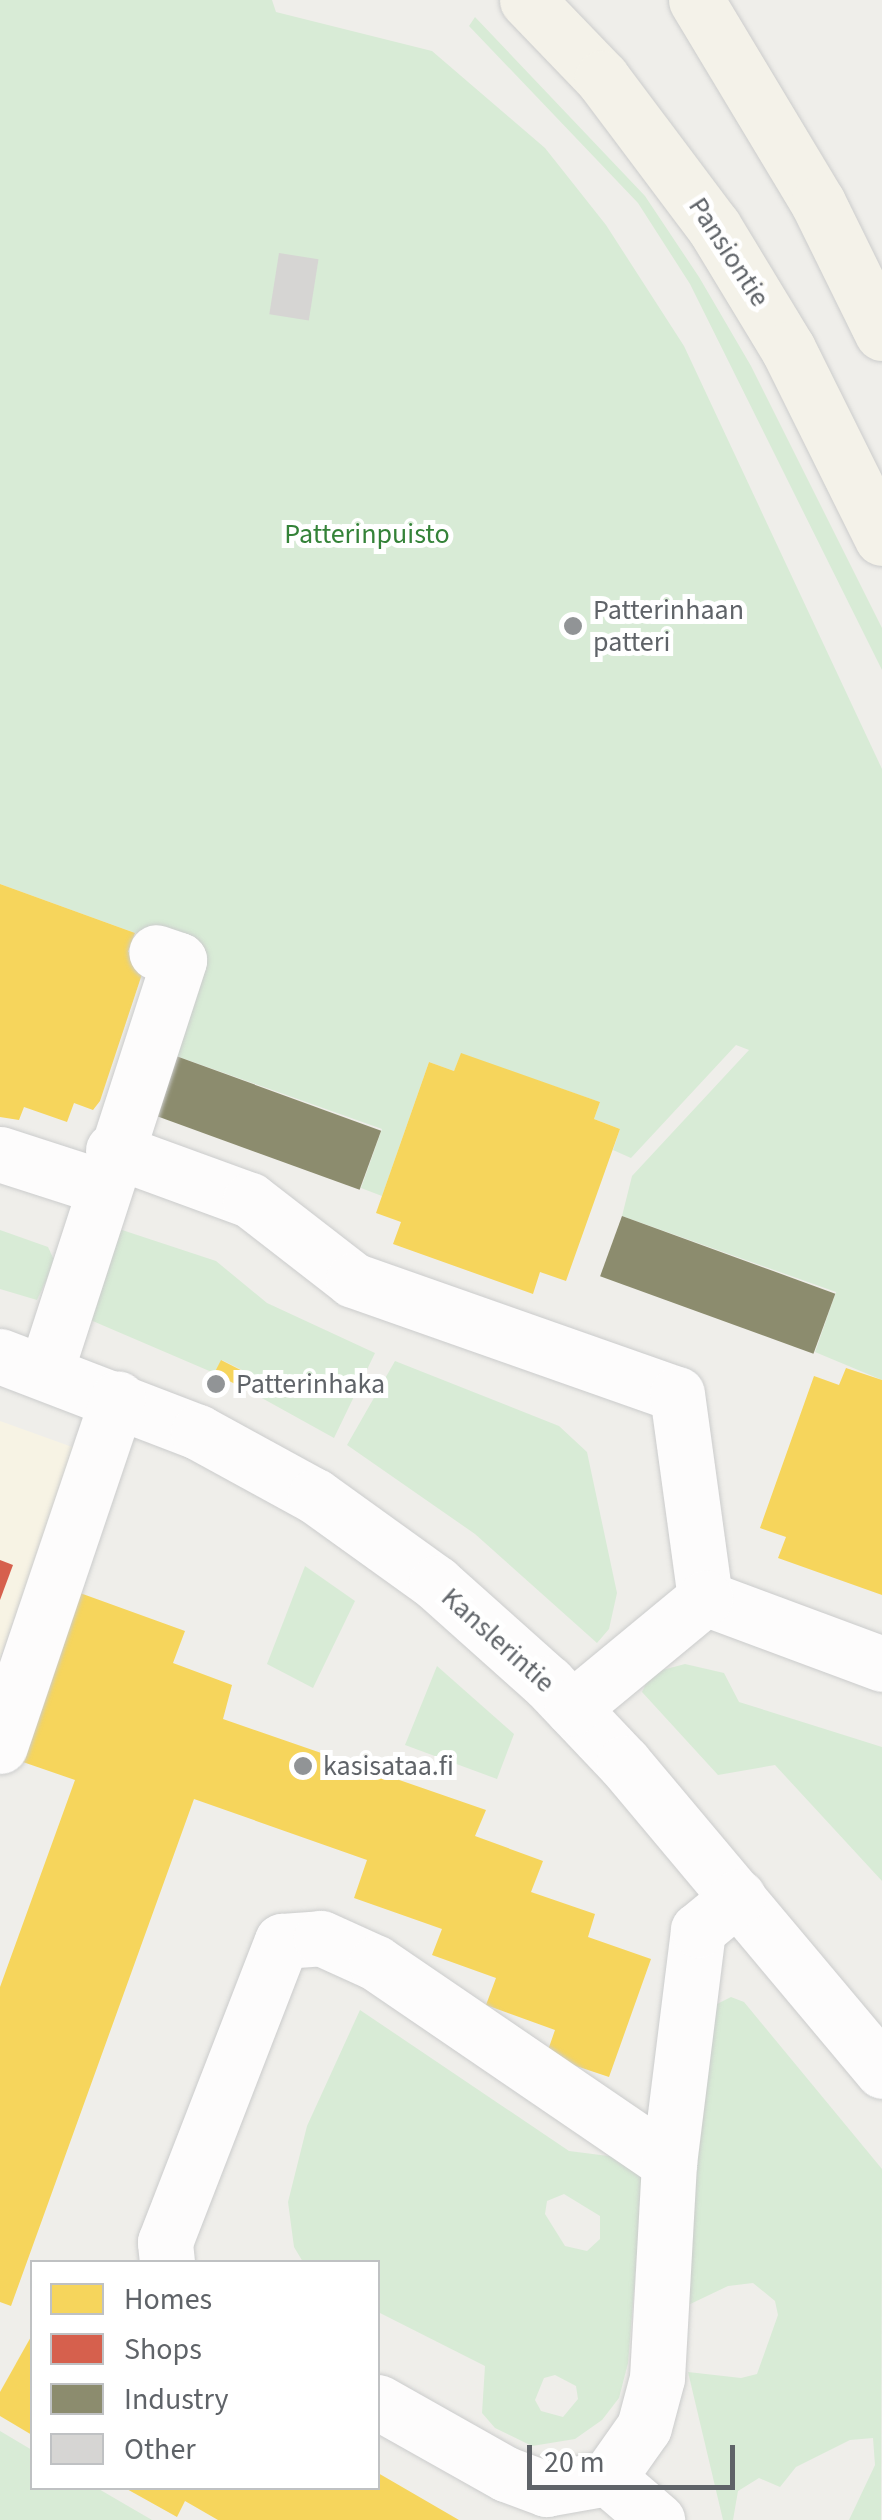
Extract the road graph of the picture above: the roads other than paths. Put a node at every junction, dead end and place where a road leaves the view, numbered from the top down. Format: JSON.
{"nodes":[{"id":1,"x":527,"y":0,"type":"edge"},
{"id":2,"x":696,"y":0,"type":"edge"},
{"id":3,"x":882,"y":333,"type":"edge"},
{"id":4,"x":882,"y":538,"type":"edge"},
{"id":5,"x":156,"y":952,"type":"dead end"},
{"id":6,"x":0,"y":1154,"type":"edge"},
{"id":7,"x":108,"y":1168,"type":"junction"},
{"id":8,"x":23,"y":1363,"type":"edge"},
{"id":9,"x":118,"y":1398,"type":"junction"},
{"id":10,"x":704,"y":1598,"type":"junction"},
{"id":11,"x":882,"y":1664,"type":"edge"},
{"id":12,"x":572,"y":1708,"type":"junction"},
{"id":13,"x":0,"y":1746,"type":"edge"},
{"id":14,"x":738,"y":1898,"type":"junction"},
{"id":15,"x":882,"y":2070,"type":"edge"},
{"id":16,"x":669,"y":2163,"type":"junction"},
{"id":17,"x":167,"y":2260,"type":"edge"},
{"id":18,"x":380,"y":2403,"type":"edge"},
{"id":19,"x":608,"y":2478,"type":"junction"},
{"id":20,"x":657,"y":2520,"type":"edge"}],
"edges":[{"from":1,"to":4,"type":"main road","name":"Pansiontie"},
{"from":2,"to":3,"type":"main road"},
{"from":5,"to":7,"type":"street"},
{"from":6,"to":7,"type":"street"},
{"from":7,"to":8,"type":"street"},
{"from":7,"to":10,"type":"street"},
{"from":8,"to":9,"type":"street","name":"Kanslerintie"},
{"from":9,"to":12,"type":"street","name":"Kanslerintie"},
{"from":9,"to":13,"type":"street"},
{"from":10,"to":11,"type":"street"},
{"from":10,"to":12,"type":"street"},
{"from":12,"to":14,"type":"street","name":"Kanslerintie"},
{"from":14,"to":15,"type":"street","name":"Kanslerintie"},
{"from":14,"to":16,"type":"street"},
{"from":16,"to":17,"type":"street"},
{"from":16,"to":19,"type":"street"},
{"from":18,"to":19,"type":"street"},
{"from":19,"to":20,"type":"street"}]}
